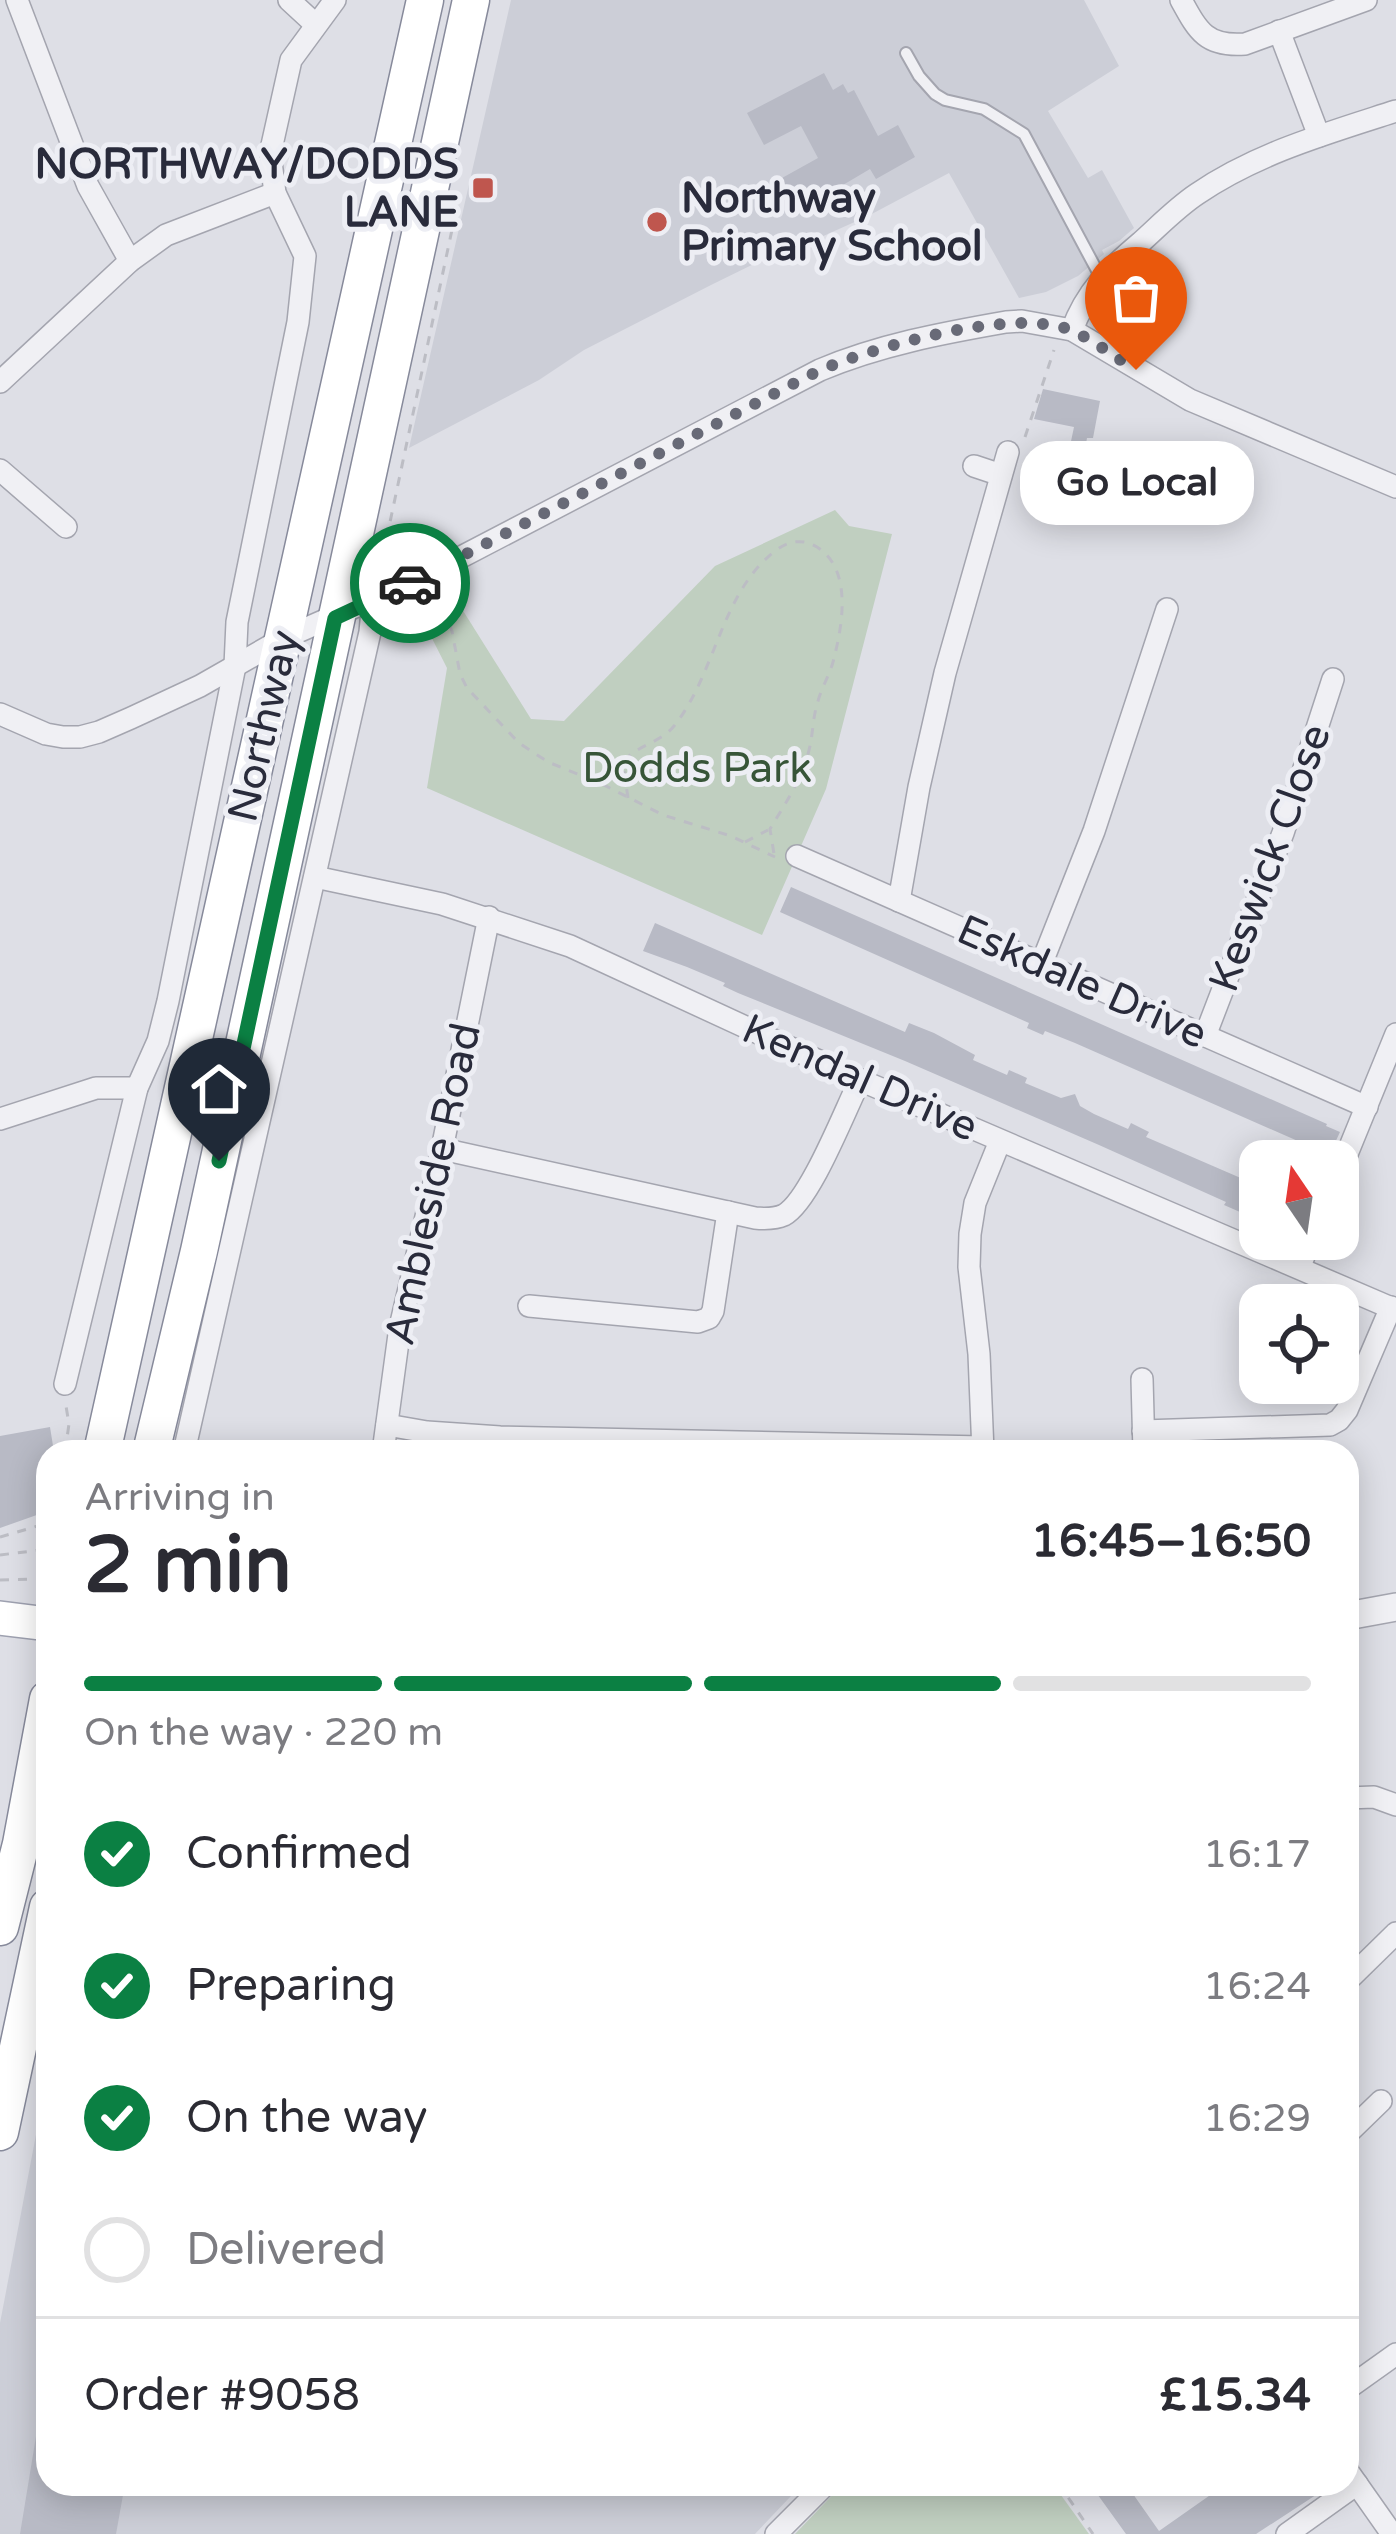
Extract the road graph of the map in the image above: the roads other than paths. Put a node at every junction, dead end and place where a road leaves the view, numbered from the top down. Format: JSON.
{"nodes":[{"id":1,"x":17,"y":0,"type":"edge"},
{"id":2,"x":290,"y":0,"type":"edge"},
{"id":3,"x":334,"y":0,"type":"edge"},
{"id":4,"x":425,"y":0,"type":"edge"},
{"id":5,"x":471,"y":0,"type":"edge"},
{"id":6,"x":1181,"y":0,"type":"edge"},
{"id":7,"x":1366,"y":0,"type":"edge"},
{"id":8,"x":315,"y":24,"type":"junction"},
{"id":9,"x":1279,"y":31,"type":"junction"},
{"id":10,"x":906,"y":53,"type":"dead end"},
{"id":11,"x":1396,"y":112,"type":"edge"},
{"id":12,"x":1319,"y":136,"type":"junction"},
{"id":13,"x":274,"y":194,"type":"junction"},
{"id":14,"x":130,"y":261,"type":"junction"},
{"id":15,"x":1101,"y":278,"type":"junction"},
{"id":16,"x":1065,"y":334,"type":"junction"},
{"id":17,"x":0,"y":382,"type":"edge"},
{"id":18,"x":974,"y":466,"type":"dead end"},
{"id":19,"x":0,"y":470,"type":"edge"},
{"id":20,"x":1396,"y":487,"type":"edge"},
{"id":21,"x":66,"y":527,"type":"dead end"},
{"id":22,"x":374,"y":601,"type":"junction"},
{"id":23,"x":1167,"y":610,"type":"dead end"},
{"id":24,"x":335,"y":618,"type":"junction"},
{"id":25,"x":284,"y":638,"type":"junction"},
{"id":26,"x":235,"y":666,"type":"junction"},
{"id":27,"x":1333,"y":679,"type":"dead end"},
{"id":28,"x":0,"y":714,"type":"edge"},
{"id":29,"x":797,"y":856,"type":"dead end"},
{"id":30,"x":235,"y":857,"type":"junction"},
{"id":31,"x":315,"y":877,"type":"junction"},
{"id":32,"x":899,"y":901,"type":"junction"},
{"id":33,"x":489,"y":917,"type":"junction"},
{"id":34,"x":1040,"y":965,"type":"junction"},
{"id":35,"x":1396,"y":1034,"type":"edge"},
{"id":36,"x":1204,"y":1036,"type":"junction"},
{"id":37,"x":860,"y":1080,"type":"junction"},
{"id":38,"x":137,"y":1088,"type":"junction"},
{"id":39,"x":1367,"y":1107,"type":"junction"},
{"id":40,"x":0,"y":1119,"type":"edge"},
{"id":41,"x":1353,"y":1140,"type":"edge"},
{"id":42,"x":1000,"y":1141,"type":"junction"},
{"id":43,"x":442,"y":1149,"type":"junction"},
{"id":44,"x":728,"y":1212,"type":"junction"},
{"id":45,"x":1303,"y":1260,"type":"edge"},
{"id":46,"x":1300,"y":1267,"type":"junction"},
{"id":47,"x":529,"y":1306,"type":"dead end"},
{"id":48,"x":1393,"y":1309,"type":"edge"},
{"id":49,"x":1142,"y":1379,"type":"dead end"},
{"id":50,"x":65,"y":1384,"type":"road end"},
{"id":51,"x":387,"y":1426,"type":"junction"},
{"id":52,"x":105,"y":1440,"type":"edge"},
{"id":53,"x":155,"y":1440,"type":"edge"},
{"id":54,"x":187,"y":1440,"type":"edge"},
{"id":55,"x":385,"y":1440,"type":"edge"},
{"id":56,"x":621,"y":1440,"type":"edge"},
{"id":57,"x":983,"y":1440,"type":"edge"},
{"id":58,"x":1144,"y":1440,"type":"edge"},
{"id":59,"x":1156,"y":1440,"type":"edge"},
{"id":60,"x":1396,"y":1607,"type":"edge"},
{"id":61,"x":1359,"y":1614,"type":"edge"},
{"id":62,"x":0,"y":1618,"type":"edge"},
{"id":63,"x":36,"y":1622,"type":"edge"},
{"id":64,"x":36,"y":1763,"type":"edge"},
{"id":65,"x":1359,"y":1798,"type":"edge"},
{"id":66,"x":1396,"y":1805,"type":"edge"},
{"id":67,"x":0,"y":1927,"type":"edge"},
{"id":68,"x":1396,"y":1934,"type":"edge"},
{"id":69,"x":36,"y":1963,"type":"edge"},
{"id":70,"x":1359,"y":1969,"type":"edge"},
{"id":71,"x":1381,"y":2101,"type":"dead end"},
{"id":72,"x":1359,"y":2122,"type":"edge"},
{"id":73,"x":0,"y":2132,"type":"edge"},
{"id":74,"x":1396,"y":2354,"type":"edge"},
{"id":75,"x":1359,"y":2380,"type":"edge"},
{"id":76,"x":1359,"y":2487,"type":"edge"},
{"id":77,"x":814,"y":2496,"type":"edge"},
{"id":78,"x":1330,"y":2496,"type":"edge"},
{"id":79,"x":776,"y":2534,"type":"edge"},
{"id":80,"x":1287,"y":2534,"type":"edge"},
{"id":81,"x":1392,"y":2534,"type":"edge"}],
"edges":[{"from":1,"to":14,"type":"street"},
{"from":2,"to":8,"type":"street"},
{"from":3,"to":8,"type":"street","name":"Northway"},
{"from":4,"to":25,"type":"highway","name":"Northway"},
{"from":5,"to":24,"type":"highway","name":"Northway"},
{"from":6,"to":9,"type":"street"},
{"from":7,"to":9,"type":"street"},
{"from":8,"to":13,"type":"street","name":"Northway"},
{"from":9,"to":12,"type":"street"},
{"from":10,"to":15,"type":"lane"},
{"from":11,"to":12,"type":"street"},
{"from":12,"to":15,"type":"street"},
{"from":13,"to":14,"type":"street"},
{"from":13,"to":26,"type":"street","name":"Northway"},
{"from":14,"to":17,"type":"street"},
{"from":15,"to":16,"type":"street"},
{"from":16,"to":20,"type":"street"},
{"from":16,"to":22,"type":"street"},
{"from":18,"to":32,"type":"street"},
{"from":19,"to":21,"type":"street"},
{"from":22,"to":24,"type":"street"},
{"from":22,"to":31,"type":"street","name":"Northway"},
{"from":23,"to":34,"type":"street"},
{"from":24,"to":25,"type":"street"},
{"from":24,"to":30,"type":"highway"},
{"from":24,"to":53,"type":"highway","name":"Northway"},
{"from":25,"to":26,"type":"street"},
{"from":25,"to":30,"type":"highway","name":"Northway"},
{"from":26,"to":28,"type":"street"},
{"from":26,"to":38,"type":"street","name":"Northway"},
{"from":27,"to":36,"type":"street","name":"Keswick Close"},
{"from":29,"to":32,"type":"street","name":"Eskdale Drive"},
{"from":30,"to":52,"type":"highway","name":"Northway"},
{"from":31,"to":33,"type":"street","name":"Kendal Drive"},
{"from":31,"to":54,"type":"street","name":"Northway"},
{"from":32,"to":34,"type":"street","name":"Eskdale Drive"},
{"from":33,"to":37,"type":"street","name":"Kendal Drive"},
{"from":33,"to":43,"type":"street","name":"Ambleside Road"},
{"from":34,"to":36,"type":"street","name":"Eskdale Drive"},
{"from":35,"to":39,"type":"street"},
{"from":36,"to":39,"type":"street","name":"Eskdale Drive"},
{"from":37,"to":42,"type":"street","name":"Kendal Drive"},
{"from":37,"to":44,"type":"street"},
{"from":38,"to":40,"type":"street"},
{"from":38,"to":50,"type":"street","name":"Northway"},
{"from":39,"to":41,"type":"street"},
{"from":42,"to":46,"type":"street","name":"Kendal Drive"},
{"from":42,"to":57,"type":"street"},
{"from":43,"to":44,"type":"street"},
{"from":43,"to":51,"type":"street","name":"Ambleside Road"},
{"from":44,"to":47,"type":"street"},
{"from":45,"to":46,"type":"street"},
{"from":46,"to":48,"type":"street","name":"Kendal Drive"},
{"from":48,"to":59,"type":"street"},
{"from":49,"to":58,"type":"street"},
{"from":51,"to":55,"type":"street","name":"Ambleside Road"},
{"from":51,"to":56,"type":"street"},
{"from":60,"to":61,"type":"street"},
{"from":62,"to":63,"type":"main road"},
{"from":64,"to":67,"type":"highway"},
{"from":65,"to":66,"type":"street"},
{"from":68,"to":70,"type":"street"},
{"from":69,"to":73,"type":"highway"},
{"from":71,"to":72,"type":"street"},
{"from":74,"to":75,"type":"street"},
{"from":76,"to":81,"type":"street"},
{"from":77,"to":79,"type":"street"},
{"from":78,"to":80,"type":"street"}]}
